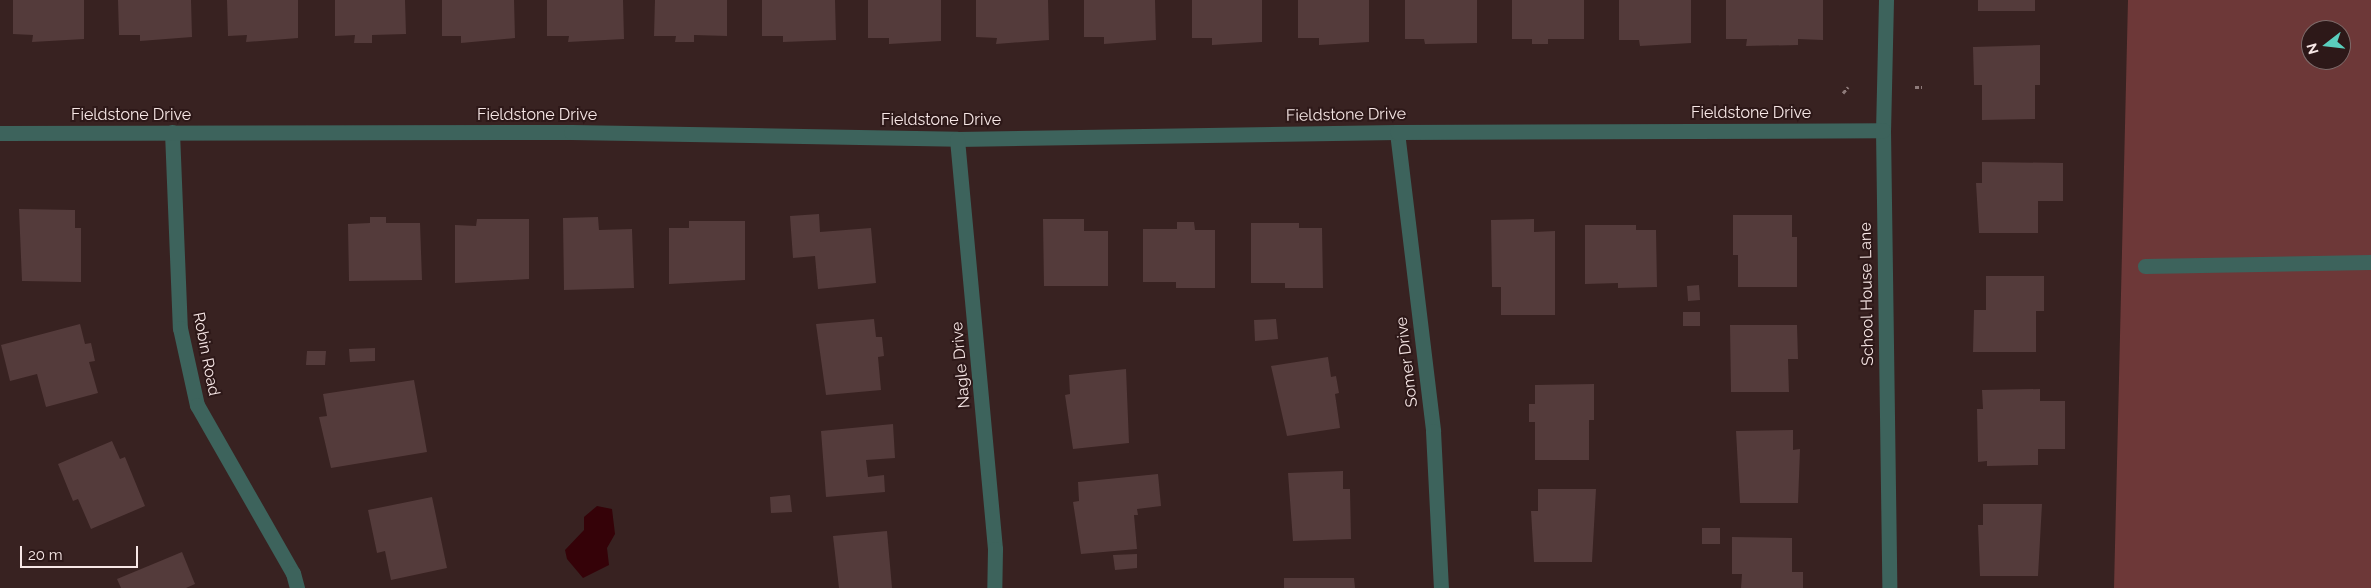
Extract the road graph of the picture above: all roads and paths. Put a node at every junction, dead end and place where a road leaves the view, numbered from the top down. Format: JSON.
{"nodes":[{"id":1,"x":1886,"y":0,"type":"edge"},
{"id":2,"x":1848,"y":86,"type":"dead end"},
{"id":3,"x":1915,"y":87,"type":"dead end"},
{"id":4,"x":1922,"y":88,"type":"dead end"},
{"id":5,"x":1842,"y":93,"type":"dead end"},
{"id":6,"x":1883,"y":130,"type":"junction"},
{"id":7,"x":0,"y":132,"type":"edge"},
{"id":8,"x":172,"y":132,"type":"junction"},
{"id":9,"x":1397,"y":132,"type":"junction"},
{"id":10,"x":958,"y":139,"type":"junction"},
{"id":11,"x":2371,"y":262,"type":"edge"},
{"id":12,"x":2145,"y":266,"type":"dead end"},
{"id":13,"x":297,"y":588,"type":"edge"},
{"id":14,"x":994,"y":588,"type":"edge"},
{"id":15,"x":1441,"y":588,"type":"edge"},
{"id":16,"x":1889,"y":588,"type":"edge"}],
"edges":[{"from":1,"to":6,"type":"street","name":"School House Lane"},
{"from":2,"to":5,"type":"path"},
{"from":3,"to":4,"type":"path"},
{"from":6,"to":9,"type":"street","name":"Fieldstone Drive"},
{"from":6,"to":16,"type":"street","name":"School House Lane"},
{"from":7,"to":8,"type":"street","name":"Fieldstone Drive"},
{"from":8,"to":10,"type":"street","name":"Fieldstone Drive"},
{"from":8,"to":13,"type":"street","name":"Robin Road"},
{"from":9,"to":10,"type":"street","name":"Fieldstone Drive"},
{"from":9,"to":15,"type":"street","name":"Somer Drive"},
{"from":10,"to":14,"type":"street","name":"Nagle Drive"},
{"from":11,"to":12,"type":"street"}]}
